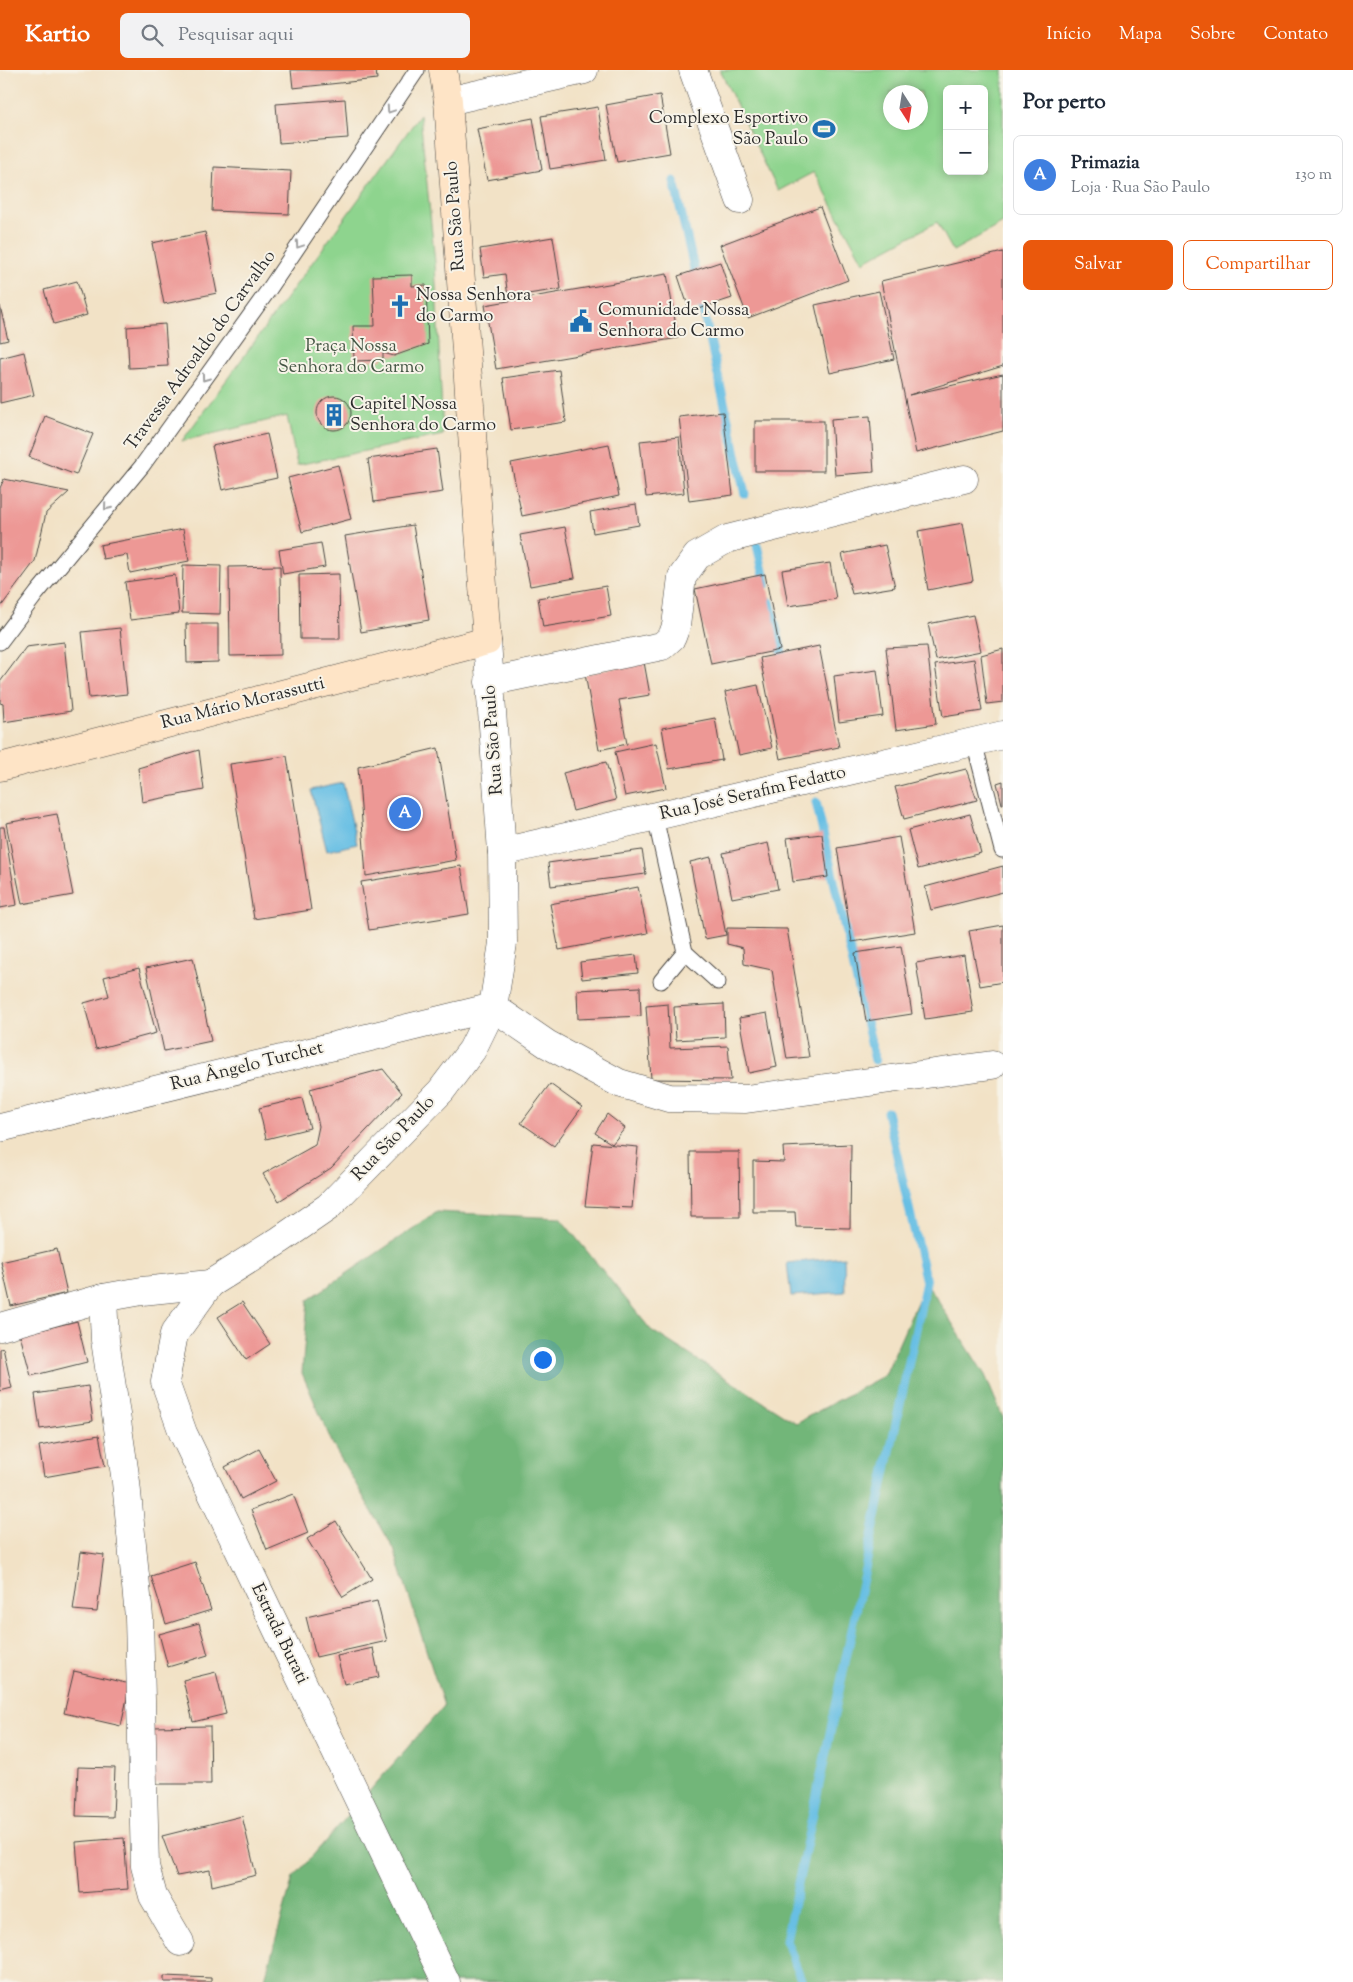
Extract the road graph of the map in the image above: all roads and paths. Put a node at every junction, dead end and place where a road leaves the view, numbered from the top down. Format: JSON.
{"nodes":[{"id":1,"x":417,"y":70,"type":"edge"},
{"id":2,"x":443,"y":70,"type":"edge"},
{"id":3,"x":584,"y":70,"type":"edge"},
{"id":4,"x":693,"y":70,"type":"edge"},
{"id":5,"x":448,"y":101,"type":"junction"},
{"id":6,"x":740,"y":200,"type":"dead end"},
{"id":7,"x":964,"y":478,"type":"dead end"},
{"id":8,"x":487,"y":641,"type":"junction"},
{"id":9,"x":0,"y":642,"type":"edge"},
{"id":10,"x":489,"y":682,"type":"junction"},
{"id":11,"x":1003,"y":735,"type":"edge"},
{"id":12,"x":974,"y":742,"type":"junction"},
{"id":13,"x":0,"y":767,"type":"edge"},
{"id":14,"x":656,"y":817,"type":"junction"},
{"id":15,"x":1002,"y":850,"type":"edge"},
{"id":16,"x":502,"y":852,"type":"junction"},
{"id":17,"x":685,"y":952,"type":"junction"},
{"id":18,"x":660,"y":981,"type":"dead end"},
{"id":19,"x":718,"y":982,"type":"dead end"},
{"id":20,"x":493,"y":1008,"type":"junction"},
{"id":21,"x":992,"y":1065,"type":"dead end"},
{"id":22,"x":0,"y":1128,"type":"edge"},
{"id":23,"x":210,"y":1284,"type":"junction"},
{"id":24,"x":103,"y":1298,"type":"junction"},
{"id":25,"x":0,"y":1327,"type":"edge"},
{"id":26,"x":180,"y":1942,"type":"dead end"},
{"id":27,"x":446,"y":1982,"type":"edge"}],
"edges":[{"from":1,"to":9,"type":"lane","name":"Travessa Adroaldo do Carvalho","one_way":true},
{"from":2,"to":5,"type":"main road","name":"Rua São Paulo"},
{"from":3,"to":5,"type":"street"},
{"from":4,"to":6,"type":"street"},
{"from":5,"to":8,"type":"main road","name":"Rua São Paulo"},
{"from":7,"to":10,"type":"street"},
{"from":8,"to":10,"type":"street","name":"Rua São Paulo"},
{"from":8,"to":13,"type":"main road","name":"Rua Mário Morassutti"},
{"from":10,"to":16,"type":"street","name":"Rua São Paulo"},
{"from":11,"to":12,"type":"street","name":"Rua José Serafim Fedatto"},
{"from":12,"to":14,"type":"street","name":"Rua José Serafim Fedatto"},
{"from":12,"to":15,"type":"lane"},
{"from":14,"to":16,"type":"street","name":"Rua José Serafim Fedatto"},
{"from":14,"to":17,"type":"lane"},
{"from":16,"to":20,"type":"street","name":"Rua São Paulo"},
{"from":17,"to":18,"type":"lane"},
{"from":17,"to":19,"type":"lane"},
{"from":20,"to":21,"type":"street"},
{"from":20,"to":22,"type":"street","name":"Rua Ângelo Turchet"},
{"from":20,"to":23,"type":"street","name":"Rua São Paulo"},
{"from":23,"to":24,"type":"street"},
{"from":23,"to":27,"type":"street","name":"Estrada Burati"},
{"from":24,"to":25,"type":"street"},
{"from":24,"to":26,"type":"street"}]}
